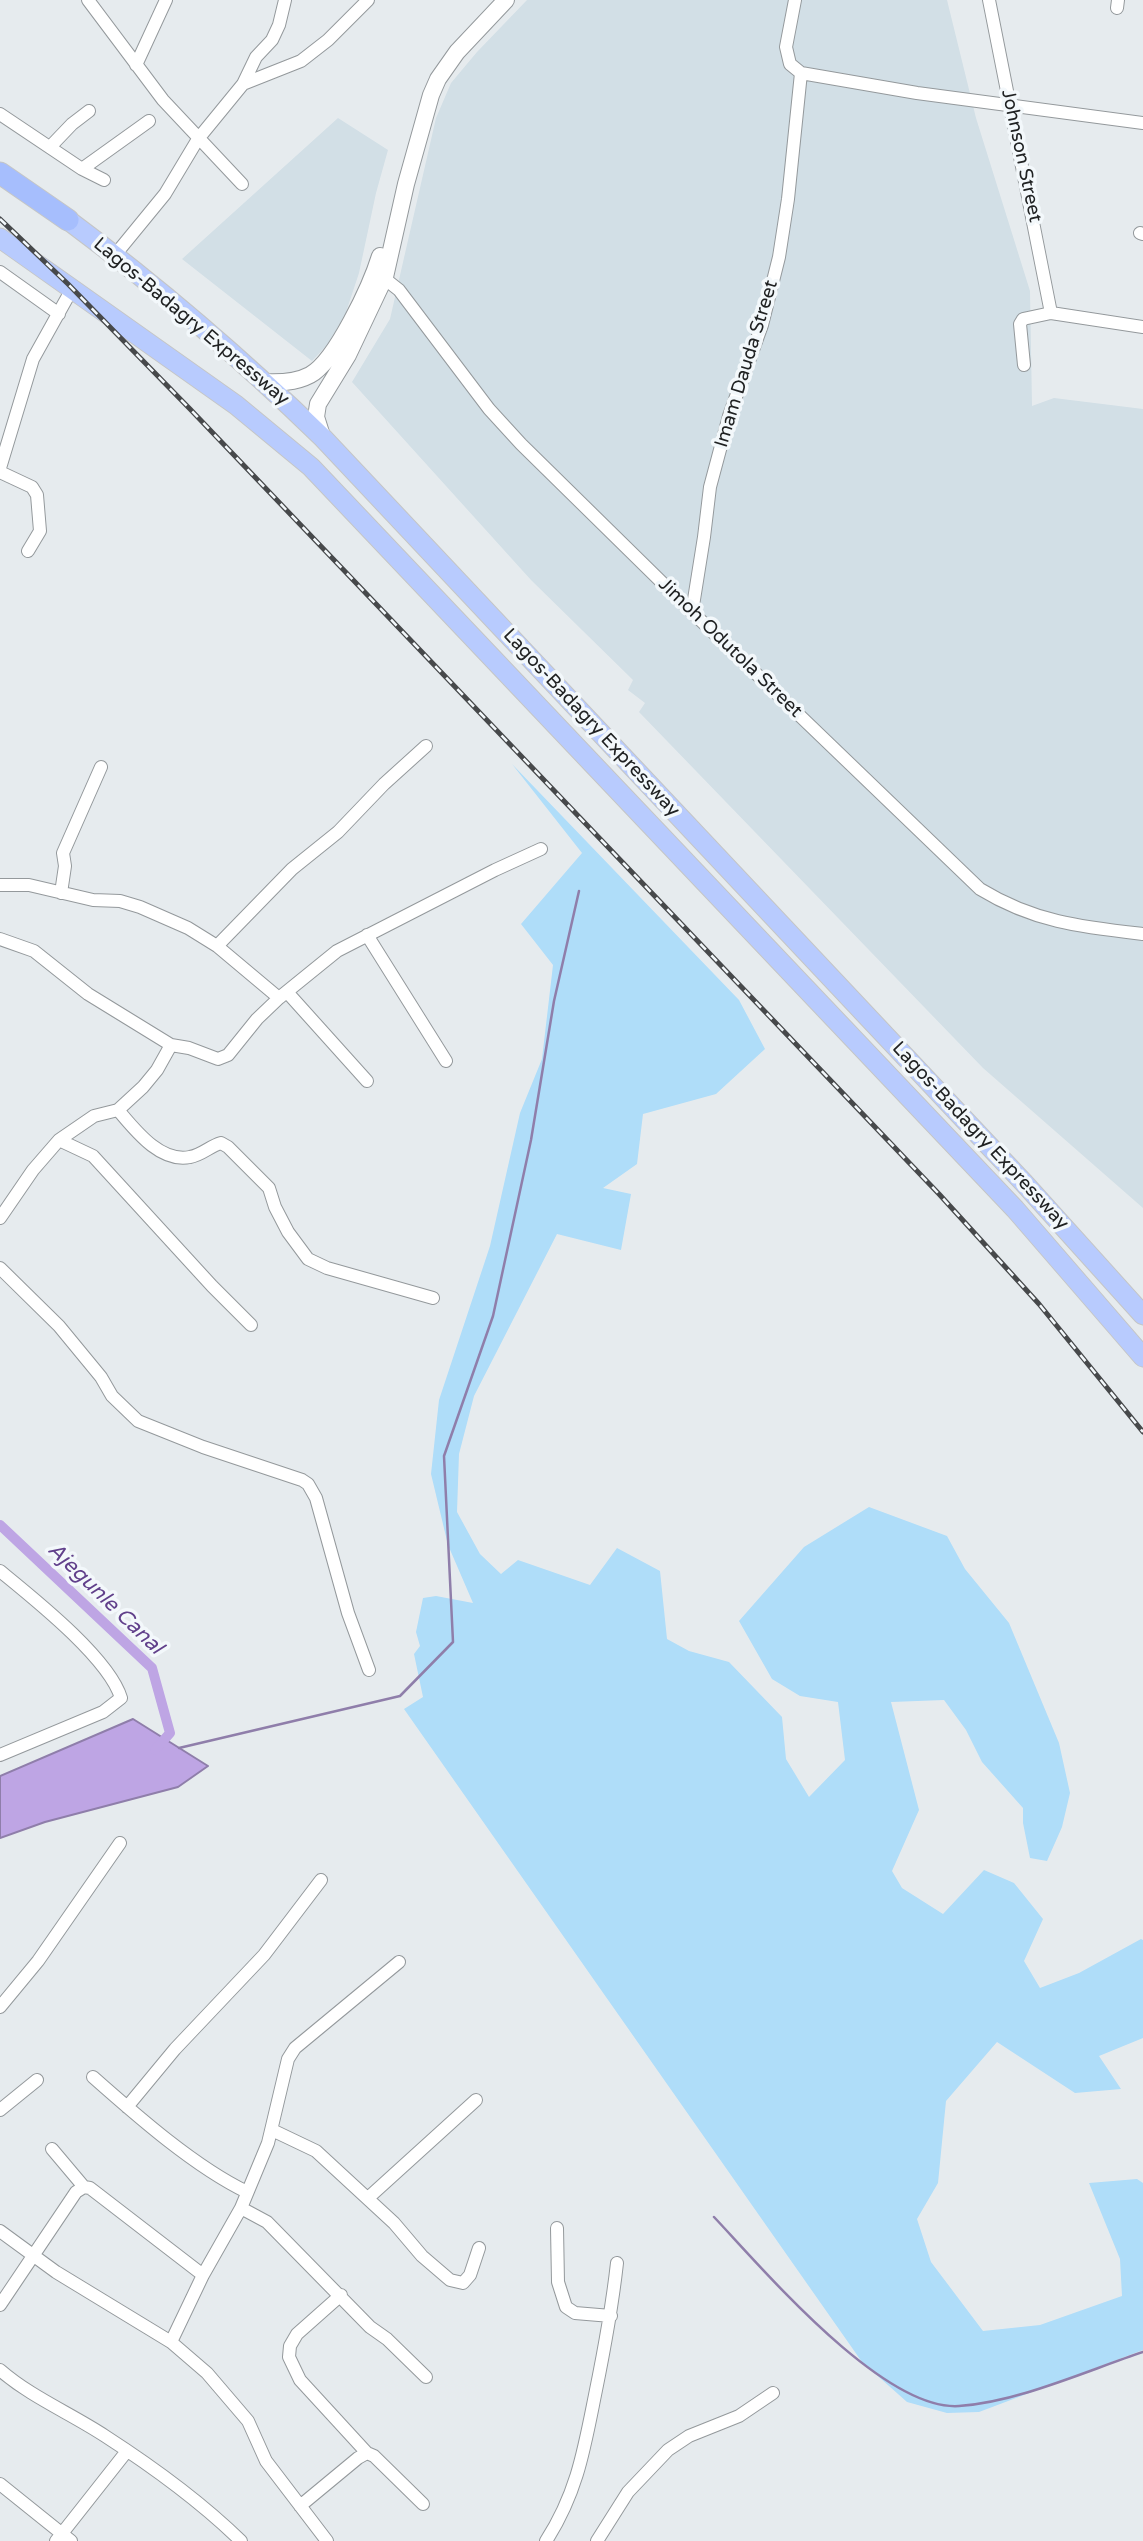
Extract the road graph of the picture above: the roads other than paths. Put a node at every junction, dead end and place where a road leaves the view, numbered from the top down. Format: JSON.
{"nodes":[{"id":1,"x":88,"y":0,"type":"edge"},
{"id":2,"x":166,"y":0,"type":"edge"},
{"id":3,"x":285,"y":0,"type":"edge"},
{"id":4,"x":368,"y":0,"type":"edge"},
{"id":5,"x":494,"y":0,"type":"edge"},
{"id":6,"x":506,"y":0,"type":"edge"},
{"id":7,"x":795,"y":0,"type":"edge"},
{"id":8,"x":989,"y":0,"type":"edge"},
{"id":9,"x":136,"y":65,"type":"junction"},
{"id":10,"x":801,"y":73,"type":"junction"},
{"id":11,"x":243,"y":84,"type":"junction"},
{"id":12,"x":1010,"y":106,"type":"junction"},
{"id":13,"x":89,"y":111,"type":"dead end"},
{"id":14,"x":0,"y":114,"type":"edge"},
{"id":15,"x":149,"y":121,"type":"dead end"},
{"id":16,"x":1143,"y":123,"type":"edge"},
{"id":17,"x":198,"y":139,"type":"junction"},
{"id":18,"x":50,"y":147,"type":"junction"},
{"id":19,"x":82,"y":169,"type":"junction"},
{"id":20,"x":0,"y":173,"type":"edge"},
{"id":21,"x":104,"y":180,"type":"dead end"},
{"id":22,"x":242,"y":184,"type":"dead end"},
{"id":23,"x":68,"y":220,"type":"joint"},
{"id":24,"x":0,"y":238,"type":"edge"},
{"id":25,"x":115,"y":255,"type":"junction"},
{"id":26,"x":0,"y":272,"type":"edge"},
{"id":27,"x":380,"y":275,"type":"junction"},
{"id":28,"x":72,"y":289,"type":"junction"},
{"id":29,"x":1051,"y":313,"type":"junction"},
{"id":30,"x":59,"y":314,"type":"junction"},
{"id":31,"x":1143,"y":327,"type":"edge"},
{"id":32,"x":1024,"y":365,"type":"dead end"},
{"id":33,"x":262,"y":382,"type":"junction"},
{"id":34,"x":323,"y":438,"type":"junction"},
{"id":35,"x":0,"y":470,"type":"edge"},
{"id":36,"x":28,"y":551,"type":"dead end"},
{"id":37,"x":692,"y":612,"type":"junction"},
{"id":38,"x":426,"y":746,"type":"dead end"},
{"id":39,"x":101,"y":766,"type":"dead end"},
{"id":40,"x":541,"y":849,"type":"dead end"},
{"id":41,"x":0,"y":885,"type":"edge"},
{"id":42,"x":61,"y":892,"type":"junction"},
{"id":43,"x":1143,"y":934,"type":"edge"},
{"id":44,"x":367,"y":935,"type":"junction"},
{"id":45,"x":2,"y":943,"type":"edge"},
{"id":46,"x":217,"y":946,"type":"junction"},
{"id":47,"x":283,"y":995,"type":"junction"},
{"id":48,"x":171,"y":1045,"type":"junction"},
{"id":49,"x":446,"y":1061,"type":"dead end"},
{"id":50,"x":367,"y":1081,"type":"dead end"},
{"id":51,"x":118,"y":1110,"type":"junction"},
{"id":52,"x":59,"y":1140,"type":"junction"},
{"id":53,"x":0,"y":1218,"type":"edge"},
{"id":54,"x":0,"y":1268,"type":"edge"},
{"id":55,"x":433,"y":1298,"type":"dead end"},
{"id":56,"x":1143,"y":1315,"type":"edge"},
{"id":57,"x":251,"y":1325,"type":"dead end"},
{"id":58,"x":1143,"y":1357,"type":"edge"},
{"id":59,"x":3,"y":1577,"type":"edge"},
{"id":60,"x":369,"y":1670,"type":"dead end"},
{"id":61,"x":0,"y":1755,"type":"edge"},
{"id":62,"x":120,"y":1843,"type":"dead end"},
{"id":63,"x":321,"y":1880,"type":"dead end"},
{"id":64,"x":398,"y":1962,"type":"dead end"},
{"id":65,"x":0,"y":2007,"type":"edge"},
{"id":66,"x":93,"y":2077,"type":"dead end"},
{"id":67,"x":37,"y":2080,"type":"dead end"},
{"id":68,"x":475,"y":2100,"type":"dead end"},
{"id":69,"x":127,"y":2107,"type":"junction"},
{"id":70,"x":0,"y":2110,"type":"edge"},
{"id":71,"x":272,"y":2130,"type":"junction"},
{"id":72,"x":52,"y":2149,"type":"dead end"},
{"id":73,"x":84,"y":2187,"type":"junction"},
{"id":74,"x":247,"y":2192,"type":"junction"},
{"id":75,"x":368,"y":2198,"type":"junction"},
{"id":76,"x":241,"y":2208,"type":"junction"},
{"id":77,"x":557,"y":2228,"type":"dead end"},
{"id":78,"x":0,"y":2231,"type":"edge"},
{"id":79,"x":479,"y":2248,"type":"dead end"},
{"id":80,"x":34,"y":2256,"type":"junction"},
{"id":81,"x":617,"y":2263,"type":"dead end"},
{"id":82,"x":203,"y":2275,"type":"junction"},
{"id":83,"x":341,"y":2295,"type":"junction"},
{"id":84,"x":0,"y":2305,"type":"edge"},
{"id":85,"x":611,"y":2316,"type":"junction"},
{"id":86,"x":171,"y":2342,"type":"junction"},
{"id":87,"x":0,"y":2370,"type":"edge"},
{"id":88,"x":426,"y":2377,"type":"dead end"},
{"id":89,"x":773,"y":2393,"type":"dead end"},
{"id":90,"x":127,"y":2451,"type":"junction"},
{"id":91,"x":367,"y":2453,"type":"junction"},
{"id":92,"x":0,"y":2484,"type":"edge"},
{"id":93,"x":423,"y":2504,"type":"dead end"},
{"id":94,"x":300,"y":2506,"type":"junction"},
{"id":95,"x":63,"y":2538,"type":"edge"},
{"id":96,"x":241,"y":2541,"type":"edge"},
{"id":97,"x":327,"y":2541,"type":"edge"},
{"id":98,"x":546,"y":2541,"type":"edge"},
{"id":99,"x":597,"y":2541,"type":"edge"}],
"edges":[{"from":1,"to":9,"type":"street"},
{"from":2,"to":9,"type":"street"},
{"from":3,"to":11,"type":"street"},
{"from":4,"to":11,"type":"street"},
{"from":5,"to":27,"type":"main road"},
{"from":6,"to":27,"type":"main road"},
{"from":7,"to":10,"type":"street"},
{"from":8,"to":12,"type":"street","name":"Johnson Street"},
{"from":9,"to":17,"type":"street"},
{"from":10,"to":12,"type":"street"},
{"from":10,"to":37,"type":"street","name":"Imam Dauda Street"},
{"from":11,"to":17,"type":"street"},
{"from":12,"to":16,"type":"street"},
{"from":12,"to":29,"type":"street","name":"Johnson Street"},
{"from":13,"to":18,"type":"street"},
{"from":14,"to":18,"type":"street"},
{"from":15,"to":19,"type":"street"},
{"from":17,"to":22,"type":"street"},
{"from":17,"to":25,"type":"street"},
{"from":18,"to":19,"type":"street"},
{"from":19,"to":21,"type":"street"},
{"from":20,"to":23,"type":"highway","name":"Lagos-Badagry Expressway"},
{"from":23,"to":25,"type":"highway","name":"Lagos-Badagry Expressway"},
{"from":24,"to":28,"type":"highway","name":"Lagos-Badagry Expressway"},
{"from":25,"to":33,"type":"highway","name":"Lagos-Badagry Expressway"},
{"from":26,"to":30,"type":"street"},
{"from":27,"to":33,"type":"main road"},
{"from":27,"to":34,"type":"main road"},
{"from":27,"to":37,"type":"street","name":"Jimoh Odutola Street"},
{"from":28,"to":30,"type":"street"},
{"from":28,"to":58,"type":"highway","name":"Lagos-Badagry Expressway"},
{"from":29,"to":31,"type":"street"},
{"from":29,"to":32,"type":"street"},
{"from":30,"to":35,"type":"street"},
{"from":33,"to":34,"type":"highway","name":"Lagos-Badagry Expressway"},
{"from":34,"to":56,"type":"highway","name":"Lagos-Badagry Expressway"},
{"from":35,"to":36,"type":"street"},
{"from":37,"to":43,"type":"street","name":"Jimoh Odutola Street"},
{"from":38,"to":46,"type":"street"},
{"from":39,"to":42,"type":"street"},
{"from":40,"to":44,"type":"street"},
{"from":41,"to":42,"type":"street"},
{"from":42,"to":46,"type":"street"},
{"from":44,"to":47,"type":"street"},
{"from":44,"to":49,"type":"street"},
{"from":45,"to":48,"type":"street"},
{"from":46,"to":47,"type":"street"},
{"from":47,"to":48,"type":"street"},
{"from":47,"to":50,"type":"street"},
{"from":48,"to":51,"type":"street"},
{"from":51,"to":52,"type":"street"},
{"from":51,"to":55,"type":"street"},
{"from":52,"to":53,"type":"street"},
{"from":52,"to":57,"type":"street"},
{"from":54,"to":60,"type":"street"},
{"from":59,"to":61,"type":"street"},
{"from":62,"to":65,"type":"street"},
{"from":63,"to":69,"type":"street"},
{"from":64,"to":71,"type":"street"},
{"from":66,"to":69,"type":"street"},
{"from":67,"to":70,"type":"street"},
{"from":68,"to":75,"type":"street"},
{"from":69,"to":74,"type":"street"},
{"from":71,"to":74,"type":"street"},
{"from":71,"to":75,"type":"street"},
{"from":72,"to":73,"type":"street"},
{"from":73,"to":80,"type":"street"},
{"from":73,"to":82,"type":"street"},
{"from":74,"to":76,"type":"street"},
{"from":75,"to":79,"type":"street"},
{"from":76,"to":82,"type":"street"},
{"from":76,"to":83,"type":"street"},
{"from":77,"to":85,"type":"street"},
{"from":78,"to":80,"type":"street"},
{"from":80,"to":84,"type":"street"},
{"from":80,"to":86,"type":"street"},
{"from":81,"to":85,"type":"street"},
{"from":82,"to":86,"type":"street"},
{"from":83,"to":88,"type":"street"},
{"from":83,"to":91,"type":"street"},
{"from":85,"to":98,"type":"street"},
{"from":86,"to":94,"type":"street"},
{"from":87,"to":90,"type":"street"},
{"from":89,"to":99,"type":"street"},
{"from":90,"to":95,"type":"street"},
{"from":90,"to":96,"type":"street"},
{"from":91,"to":93,"type":"street"},
{"from":91,"to":94,"type":"street"},
{"from":92,"to":95,"type":"street"},
{"from":94,"to":97,"type":"street"}]}
